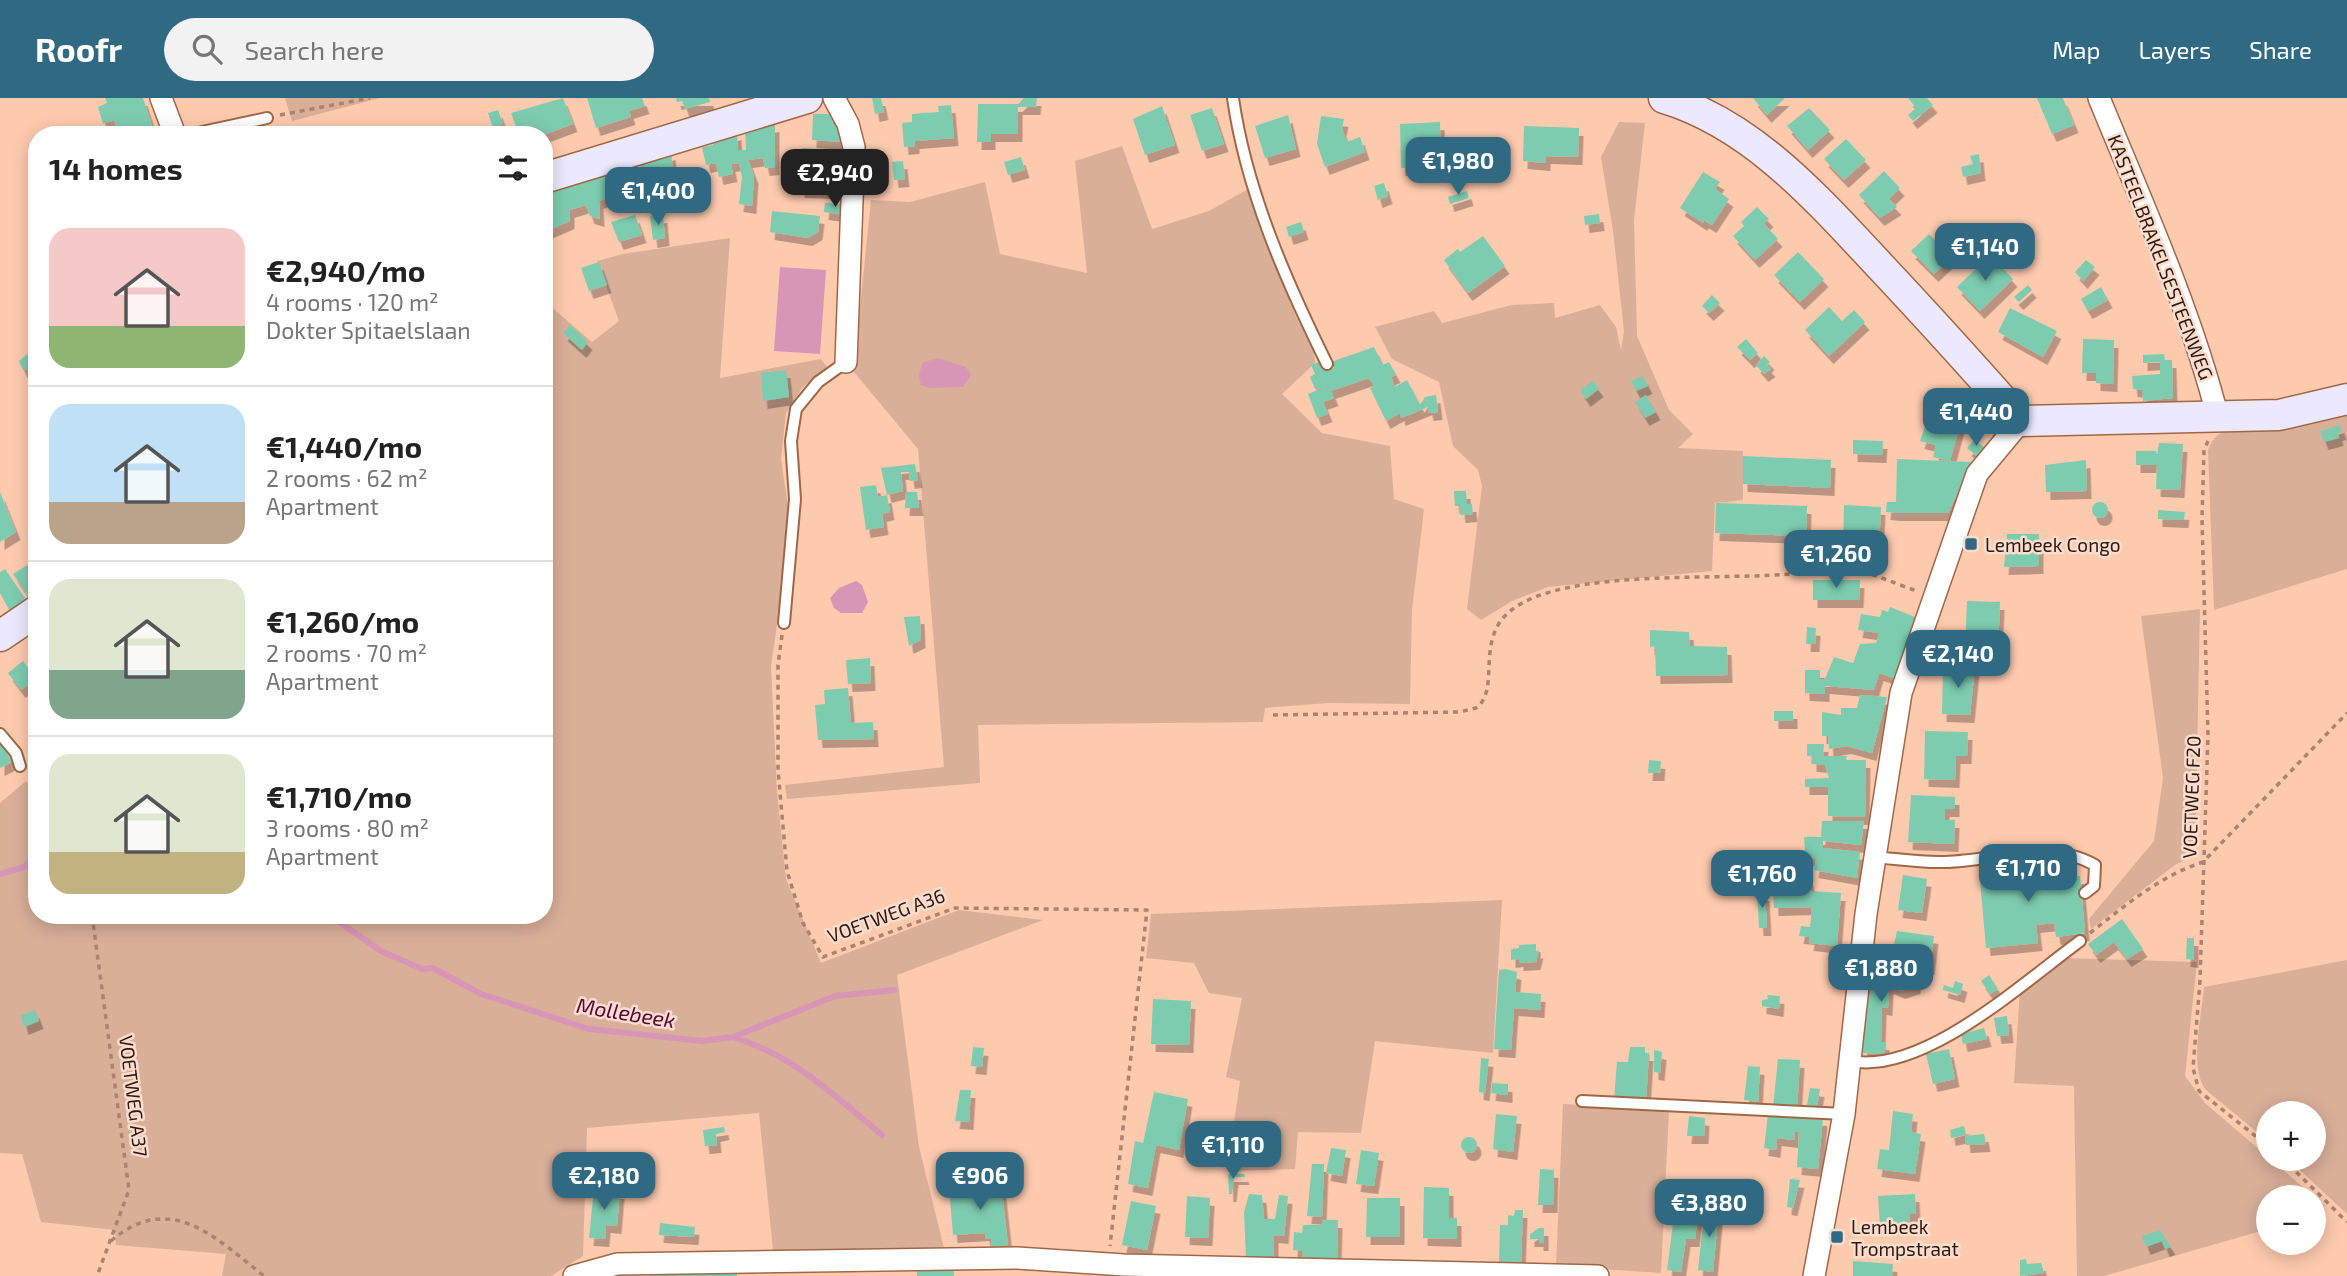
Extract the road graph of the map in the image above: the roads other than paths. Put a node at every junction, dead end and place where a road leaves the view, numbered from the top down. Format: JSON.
{"nodes":[{"id":1,"x":161,"y":98,"type":"edge"},
{"id":2,"x":807,"y":98,"type":"edge"},
{"id":3,"x":834,"y":98,"type":"edge"},
{"id":4,"x":1233,"y":98,"type":"edge"},
{"id":5,"x":1664,"y":98,"type":"edge"},
{"id":6,"x":2099,"y":98,"type":"edge"},
{"id":7,"x":267,"y":118,"type":"road end"},
{"id":8,"x":172,"y":126,"type":"edge"},
{"id":9,"x":230,"y":126,"type":"edge"},
{"id":10,"x":553,"y":175,"type":"edge"},
{"id":11,"x":846,"y":362,"type":"joint"},
{"id":12,"x":1327,"y":363,"type":"dead end"},
{"id":13,"x":2347,"y":399,"type":"edge"},
{"id":14,"x":2218,"y":418,"type":"junction"},
{"id":15,"x":2021,"y":422,"type":"junction"},
{"id":16,"x":28,"y":617,"type":"edge"},
{"id":17,"x":784,"y":623,"type":"road end"},
{"id":18,"x":0,"y":636,"type":"edge"},
{"id":19,"x":0,"y":734,"type":"edge"},
{"id":20,"x":20,"y":766,"type":"dead end"},
{"id":21,"x":1874,"y":857,"type":"junction"},
{"id":22,"x":2085,"y":893,"type":"dead end"},
{"id":23,"x":2080,"y":941,"type":"road end"},
{"id":24,"x":1850,"y":1061,"type":"junction"},
{"id":25,"x":1582,"y":1101,"type":"dead end"},
{"id":26,"x":1844,"y":1114,"type":"junction"},
{"id":27,"x":574,"y":1276,"type":"edge"},
{"id":28,"x":1598,"y":1276,"type":"edge"},
{"id":29,"x":1814,"y":1276,"type":"edge"}],
"edges":[{"from":1,"to":8,"type":"street"},
{"from":2,"to":10,"type":"street"},
{"from":3,"to":11,"type":"street"},
{"from":4,"to":12,"type":"lane"},
{"from":5,"to":15,"type":"street"},
{"from":6,"to":14,"type":"street","name":"KASTEELBRAKELSESTEENWEG"},
{"from":7,"to":9,"type":"lane"},
{"from":11,"to":17,"type":"lane"},
{"from":13,"to":14,"type":"street"},
{"from":14,"to":15,"type":"street"},
{"from":15,"to":21,"type":"street"},
{"from":16,"to":18,"type":"street"},
{"from":19,"to":20,"type":"lane"},
{"from":21,"to":22,"type":"lane"},
{"from":21,"to":24,"type":"street"},
{"from":23,"to":24,"type":"lane"},
{"from":24,"to":26,"type":"street"},
{"from":25,"to":26,"type":"lane"},
{"from":26,"to":29,"type":"street"},
{"from":27,"to":28,"type":"street"}]}
